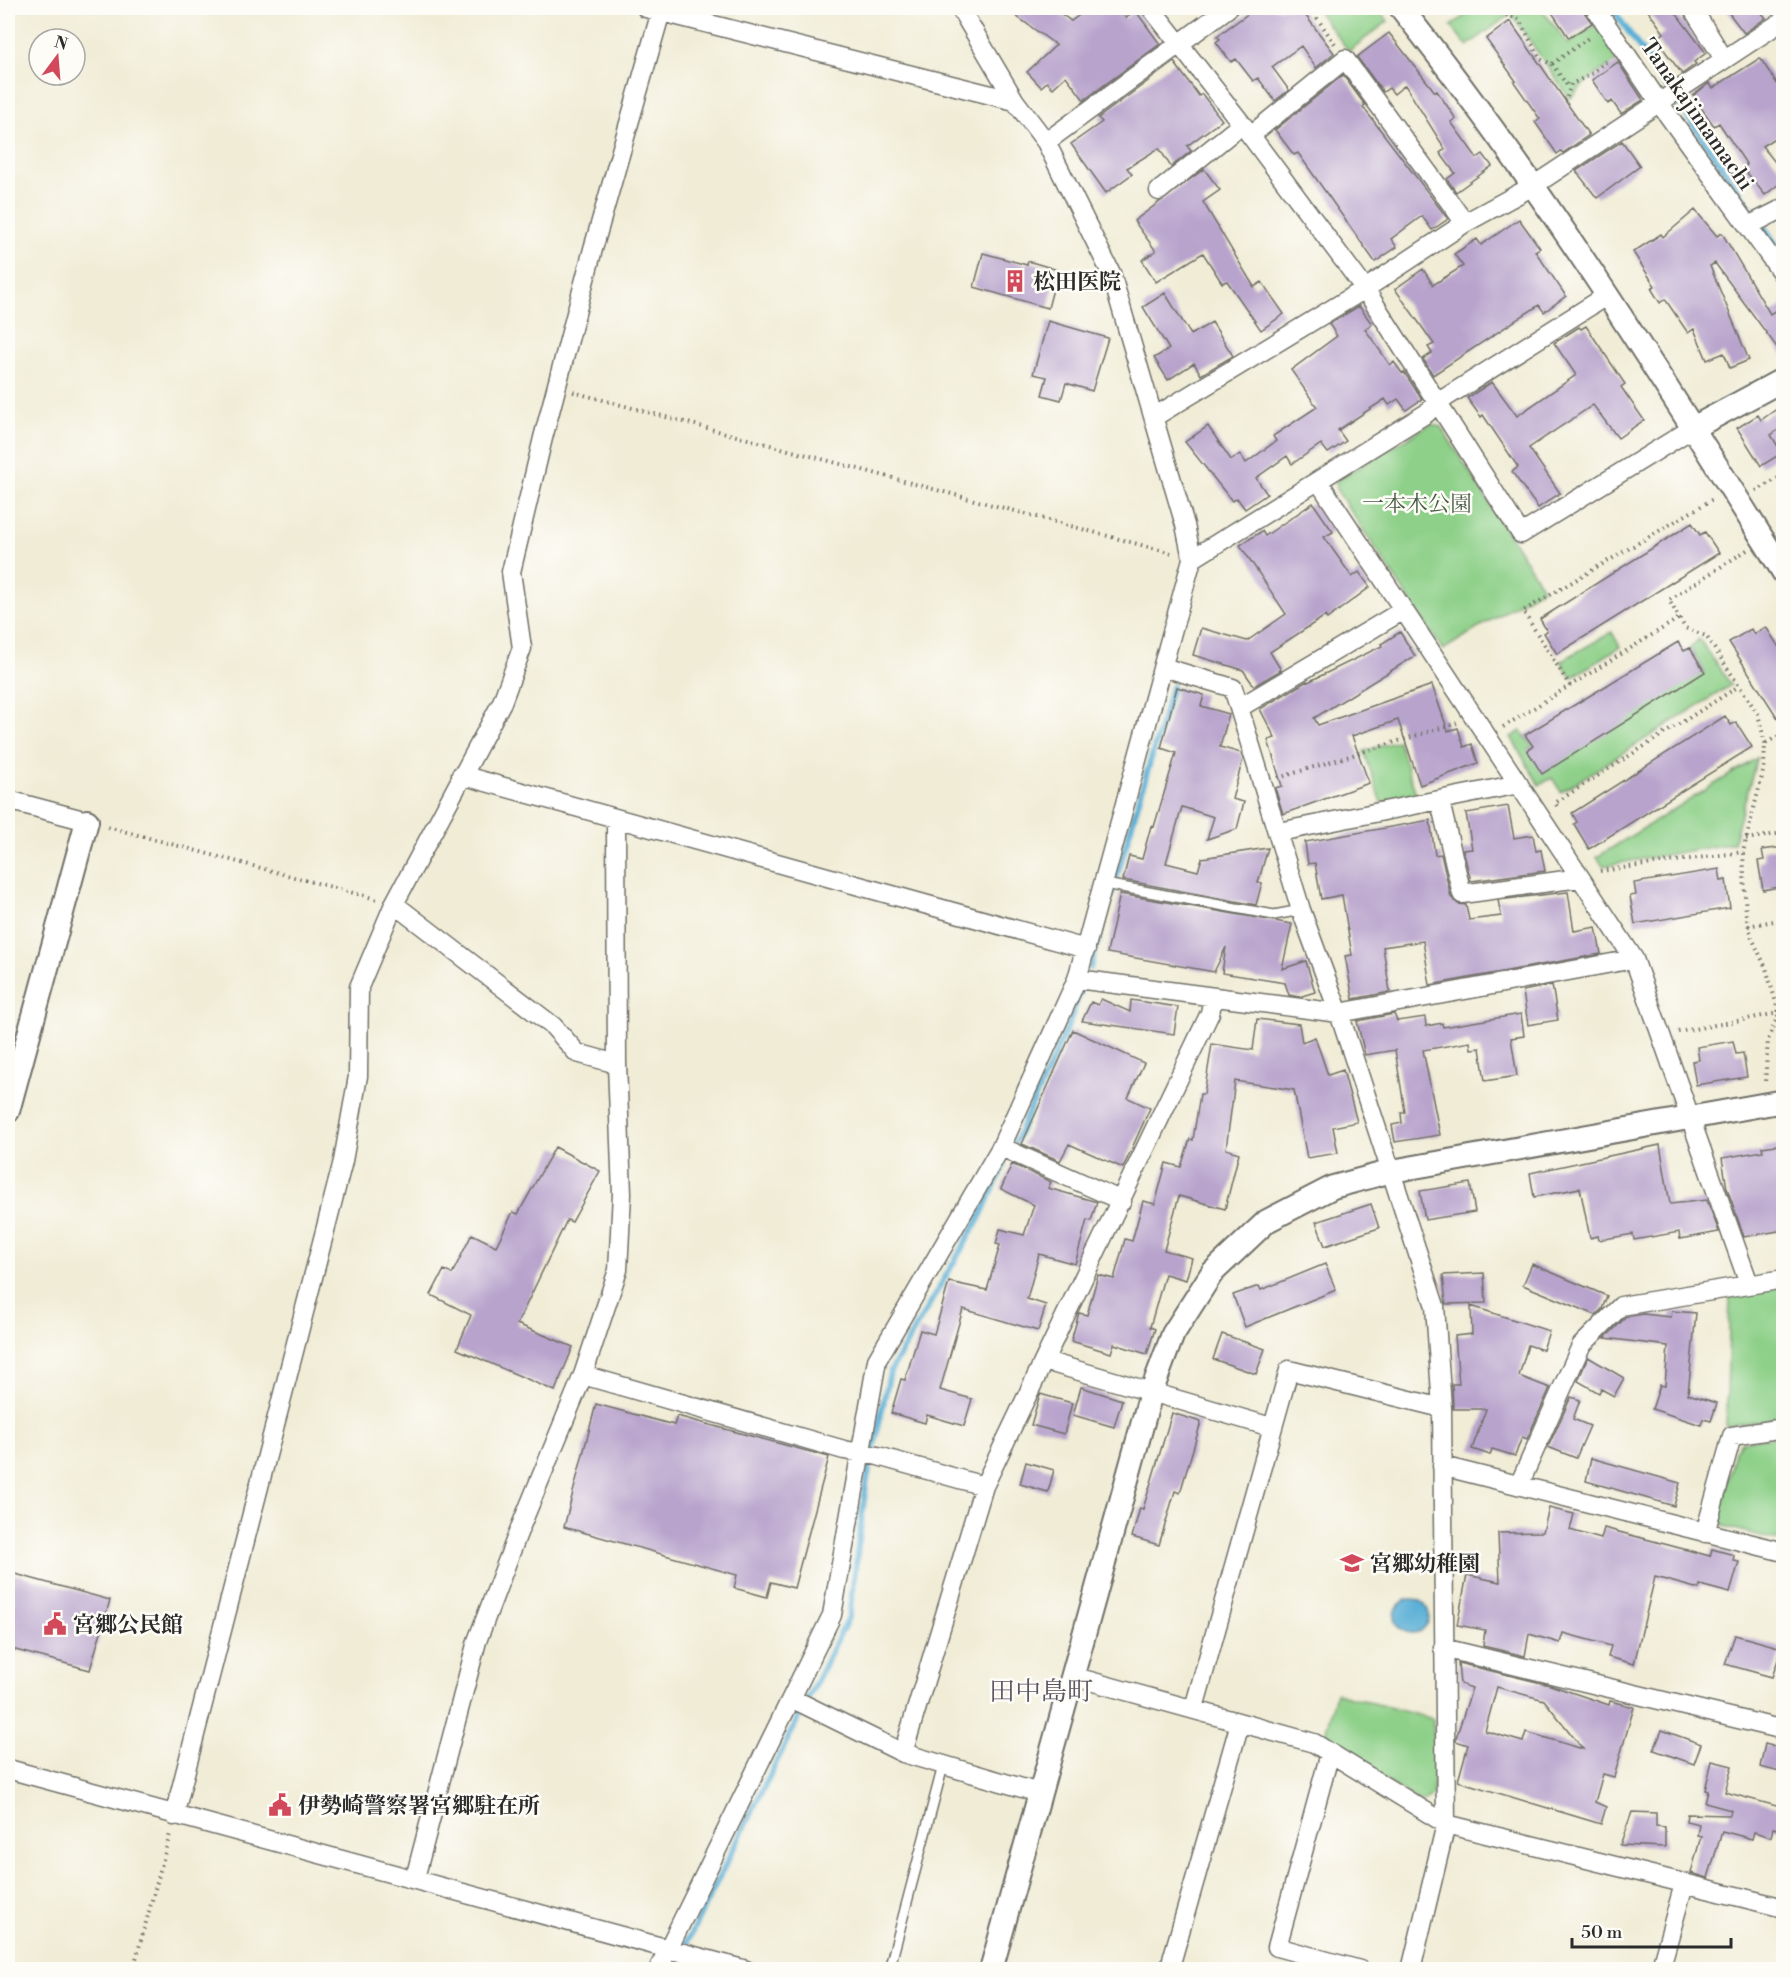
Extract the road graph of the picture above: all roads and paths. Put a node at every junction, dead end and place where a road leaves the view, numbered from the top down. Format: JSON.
{"nodes":[{"id":1,"x":1151,"y":8,"type":"edge"},
{"id":2,"x":1228,"y":8,"type":"edge"},
{"id":3,"x":1310,"y":8,"type":"edge"},
{"id":4,"x":1401,"y":8,"type":"edge"},
{"id":5,"x":1497,"y":8,"type":"edge"},
{"id":6,"x":1595,"y":8,"type":"edge"},
{"id":7,"x":1699,"y":8,"type":"edge"},
{"id":8,"x":656,"y":9,"type":"edge"},
{"id":9,"x":968,"y":10,"type":"edge"},
{"id":10,"x":1784,"y":20,"type":"edge"},
{"id":11,"x":1606,"y":25,"type":"junction"},
{"id":12,"x":1179,"y":43,"type":"junction"},
{"id":13,"x":1614,"y":56,"type":"dead end"},
{"id":14,"x":1345,"y":59,"type":"junction"},
{"id":15,"x":1724,"y":59,"type":"junction"},
{"id":16,"x":1552,"y":64,"type":"junction"},
{"id":17,"x":1569,"y":88,"type":"junction"},
{"id":18,"x":1567,"y":97,"type":"dead end"},
{"id":19,"x":1015,"y":101,"type":"junction"},
{"id":20,"x":1660,"y":104,"type":"junction"},
{"id":21,"x":1246,"y":129,"type":"junction"},
{"id":22,"x":1046,"y":142,"type":"junction"},
{"id":23,"x":1533,"y":186,"type":"junction"},
{"id":24,"x":1159,"y":191,"type":"dead end"},
{"id":25,"x":1784,"y":208,"type":"edge"},
{"id":26,"x":1465,"y":223,"type":"junction"},
{"id":27,"x":1748,"y":226,"type":"junction"},
{"id":28,"x":1784,"y":276,"type":"edge"},
{"id":29,"x":1365,"y":289,"type":"junction"},
{"id":30,"x":1606,"y":296,"type":"junction"},
{"id":31,"x":1784,"y":379,"type":"edge"},
{"id":32,"x":557,"y":387,"type":"junction"},
{"id":33,"x":1437,"y":403,"type":"junction"},
{"id":34,"x":1154,"y":417,"type":"junction"},
{"id":35,"x":1693,"y":428,"type":"junction"},
{"id":36,"x":1784,"y":475,"type":"edge"},
{"id":37,"x":1319,"y":482,"type":"junction"},
{"id":38,"x":1713,"y":499,"type":"dead end"},
{"id":39,"x":1739,"y":502,"type":"junction"},
{"id":40,"x":1748,"y":550,"type":"dead end"},
{"id":41,"x":1192,"y":559,"type":"junction"},
{"id":42,"x":1784,"y":573,"type":"edge"},
{"id":43,"x":1402,"y":611,"type":"junction"},
{"id":44,"x":1681,"y":617,"type":"junction"},
{"id":45,"x":1163,"y":667,"type":"junction"},
{"id":46,"x":1570,"y":686,"type":"junction"},
{"id":47,"x":1739,"y":686,"type":"junction"},
{"id":48,"x":1239,"y":708,"type":"junction"},
{"id":49,"x":1474,"y":718,"type":"junction"},
{"id":50,"x":1784,"y":733,"type":"edge"},
{"id":51,"x":1487,"y":737,"type":"junction"},
{"id":52,"x":1765,"y":743,"type":"junction"},
{"id":53,"x":461,"y":775,"type":"junction"},
{"id":54,"x":1263,"y":782,"type":"junction"},
{"id":55,"x":1520,"y":784,"type":"junction"},
{"id":56,"x":8,"y":800,"type":"edge"},
{"id":57,"x":1440,"y":802,"type":"junction"},
{"id":58,"x":1561,"y":812,"type":"dead end"},
{"id":59,"x":616,"y":820,"type":"junction"},
{"id":60,"x":87,"y":821,"type":"junction"},
{"id":61,"x":1279,"y":832,"type":"junction"},
{"id":62,"x":1784,"y":833,"type":"edge"},
{"id":63,"x":1746,"y":839,"type":"junction"},
{"id":64,"x":1743,"y":852,"type":"junction"},
{"id":65,"x":1587,"y":873,"type":"junction"},
{"id":66,"x":1105,"y":884,"type":"junction"},
{"id":67,"x":394,"y":904,"type":"junction"},
{"id":68,"x":1301,"y":910,"type":"junction"},
{"id":69,"x":1784,"y":919,"type":"edge"},
{"id":70,"x":1748,"y":926,"type":"junction"},
{"id":71,"x":1086,"y":949,"type":"junction"},
{"id":72,"x":1634,"y":959,"type":"junction"},
{"id":73,"x":1077,"y":979,"type":"junction"},
{"id":74,"x":1213,"y":998,"type":"junction"},
{"id":75,"x":1781,"y":1012,"type":"edge"},
{"id":76,"x":1339,"y":1014,"type":"junction"},
{"id":77,"x":1662,"y":1035,"type":"junction"},
{"id":78,"x":617,"y":1065,"type":"junction"},
{"id":79,"x":1774,"y":1096,"type":"edge"},
{"id":80,"x":8,"y":1111,"type":"edge"},
{"id":81,"x":1690,"y":1118,"type":"junction"},
{"id":82,"x":1001,"y":1147,"type":"junction"},
{"id":83,"x":1392,"y":1171,"type":"junction"},
{"id":84,"x":1122,"y":1201,"type":"junction"},
{"id":85,"x":1784,"y":1279,"type":"edge"},
{"id":86,"x":1749,"y":1284,"type":"junction"},
{"id":87,"x":1045,"y":1361,"type":"junction"},
{"id":88,"x":583,"y":1375,"type":"junction"},
{"id":89,"x":1151,"y":1393,"type":"junction"},
{"id":90,"x":1442,"y":1408,"type":"junction"},
{"id":91,"x":1271,"y":1427,"type":"junction"},
{"id":92,"x":1784,"y":1428,"type":"edge"},
{"id":93,"x":860,"y":1453,"type":"junction"},
{"id":94,"x":1442,"y":1466,"type":"junction"},
{"id":95,"x":1519,"y":1485,"type":"junction"},
{"id":96,"x":984,"y":1486,"type":"junction"},
{"id":97,"x":1705,"y":1533,"type":"junction"},
{"id":98,"x":1784,"y":1552,"type":"edge"},
{"id":99,"x":1443,"y":1648,"type":"junction"},
{"id":100,"x":1072,"y":1676,"type":"junction"},
{"id":101,"x":793,"y":1699,"type":"junction"},
{"id":102,"x":1194,"y":1708,"type":"junction"},
{"id":103,"x":1240,"y":1723,"type":"junction"},
{"id":104,"x":1784,"y":1730,"type":"edge"},
{"id":105,"x":903,"y":1752,"type":"junction"},
{"id":106,"x":1330,"y":1753,"type":"junction"},
{"id":107,"x":943,"y":1766,"type":"junction"},
{"id":108,"x":8,"y":1769,"type":"edge"},
{"id":109,"x":1039,"y":1793,"type":"junction"},
{"id":110,"x":174,"y":1816,"type":"junction"},
{"id":111,"x":1446,"y":1824,"type":"junction"},
{"id":112,"x":415,"y":1878,"type":"junction"},
{"id":113,"x":1684,"y":1884,"type":"junction"},
{"id":114,"x":1784,"y":1908,"type":"edge"},
{"id":115,"x":668,"y":1949,"type":"junction"},
{"id":116,"x":721,"y":1966,"type":"edge"},
{"id":117,"x":133,"y":1970,"type":"edge"},
{"id":118,"x":657,"y":1970,"type":"edge"},
{"id":119,"x":746,"y":1970,"type":"edge"},
{"id":120,"x":889,"y":1970,"type":"edge"},
{"id":121,"x":991,"y":1970,"type":"edge"},
{"id":122,"x":1170,"y":1970,"type":"edge"},
{"id":123,"x":1360,"y":1970,"type":"edge"},
{"id":124,"x":1411,"y":1970,"type":"edge"},
{"id":125,"x":1660,"y":1970,"type":"edge"}],
"edges":[{"from":1,"to":12,"type":"street"},
{"from":2,"to":12,"type":"street"},
{"from":3,"to":14,"type":"path"},
{"from":4,"to":23,"type":"street"},
{"from":5,"to":16,"type":"path"},
{"from":6,"to":11,"type":"street","name":"Tanakajimamachi"},
{"from":7,"to":15,"type":"street"},
{"from":8,"to":19,"type":"street"},
{"from":8,"to":32,"type":"street"},
{"from":9,"to":19,"type":"street"},
{"from":10,"to":15,"type":"street"},
{"from":11,"to":16,"type":"path"},
{"from":11,"to":20,"type":"street","name":"Tanakajimamachi"},
{"from":12,"to":21,"type":"street"},
{"from":12,"to":22,"type":"street"},
{"from":13,"to":17,"type":"path"},
{"from":14,"to":21,"type":"street"},
{"from":14,"to":26,"type":"street"},
{"from":15,"to":20,"type":"street"},
{"from":16,"to":17,"type":"path"},
{"from":17,"to":18,"type":"path"},
{"from":19,"to":22,"type":"street"},
{"from":20,"to":23,"type":"street"},
{"from":20,"to":27,"type":"street","name":"Tanakajimamachi"},
{"from":21,"to":24,"type":"street"},
{"from":21,"to":29,"type":"street"},
{"from":22,"to":34,"type":"street"},
{"from":23,"to":26,"type":"street"},
{"from":23,"to":30,"type":"street"},
{"from":25,"to":27,"type":"street"},
{"from":26,"to":29,"type":"street"},
{"from":27,"to":28,"type":"street","name":"Tanakajimamachi"},
{"from":29,"to":33,"type":"street"},
{"from":29,"to":34,"type":"street"},
{"from":30,"to":33,"type":"street"},
{"from":30,"to":35,"type":"street"},
{"from":31,"to":35,"type":"street"},
{"from":32,"to":41,"type":"path"},
{"from":32,"to":53,"type":"street"},
{"from":33,"to":35,"type":"street"},
{"from":33,"to":37,"type":"street"},
{"from":34,"to":41,"type":"street"},
{"from":35,"to":39,"type":"street"},
{"from":36,"to":39,"type":"path"},
{"from":37,"to":41,"type":"street"},
{"from":37,"to":43,"type":"street"},
{"from":38,"to":46,"type":"path"},
{"from":39,"to":42,"type":"street"},
{"from":40,"to":44,"type":"path"},
{"from":41,"to":45,"type":"street"},
{"from":43,"to":48,"type":"street"},
{"from":43,"to":49,"type":"street"},
{"from":44,"to":46,"type":"path"},
{"from":44,"to":47,"type":"path"},
{"from":45,"to":48,"type":"street"},
{"from":45,"to":66,"type":"street"},
{"from":46,"to":51,"type":"path"},
{"from":47,"to":52,"type":"path"},
{"from":47,"to":58,"type":"path"},
{"from":48,"to":54,"type":"street"},
{"from":49,"to":51,"type":"street"},
{"from":49,"to":54,"type":"path"},
{"from":50,"to":52,"type":"path"},
{"from":51,"to":55,"type":"street"},
{"from":52,"to":63,"type":"path"},
{"from":53,"to":59,"type":"street"},
{"from":53,"to":67,"type":"street"},
{"from":54,"to":61,"type":"street"},
{"from":55,"to":57,"type":"street"},
{"from":55,"to":65,"type":"street"},
{"from":56,"to":60,"type":"street"},
{"from":57,"to":61,"type":"street"},
{"from":57,"to":65,"type":"street"},
{"from":59,"to":71,"type":"street"},
{"from":59,"to":78,"type":"street"},
{"from":60,"to":67,"type":"path"},
{"from":60,"to":80,"type":"street"},
{"from":61,"to":68,"type":"street"},
{"from":62,"to":63,"type":"path"},
{"from":63,"to":64,"type":"path"},
{"from":64,"to":65,"type":"path"},
{"from":64,"to":70,"type":"path"},
{"from":65,"to":72,"type":"street"},
{"from":66,"to":68,"type":"lane"},
{"from":66,"to":71,"type":"street"},
{"from":67,"to":78,"type":"street"},
{"from":67,"to":110,"type":"street"},
{"from":68,"to":76,"type":"street"},
{"from":69,"to":70,"type":"path"},
{"from":70,"to":75,"type":"path"},
{"from":71,"to":73,"type":"street"},
{"from":72,"to":76,"type":"street"},
{"from":72,"to":77,"type":"street"},
{"from":73,"to":74,"type":"street"},
{"from":73,"to":82,"type":"street"},
{"from":74,"to":76,"type":"street"},
{"from":74,"to":84,"type":"street"},
{"from":75,"to":77,"type":"path"},
{"from":75,"to":79,"type":"path"},
{"from":76,"to":83,"type":"street"},
{"from":77,"to":81,"type":"street"},
{"from":78,"to":88,"type":"street"},
{"from":79,"to":81,"type":"street"},
{"from":81,"to":83,"type":"street"},
{"from":81,"to":86,"type":"street"},
{"from":82,"to":84,"type":"street"},
{"from":82,"to":93,"type":"street"},
{"from":83,"to":89,"type":"street"},
{"from":83,"to":90,"type":"street"},
{"from":84,"to":87,"type":"street"},
{"from":85,"to":86,"type":"street"},
{"from":86,"to":95,"type":"street"},
{"from":87,"to":89,"type":"street"},
{"from":87,"to":96,"type":"street"},
{"from":88,"to":93,"type":"street"},
{"from":88,"to":112,"type":"street"},
{"from":89,"to":91,"type":"street"},
{"from":89,"to":100,"type":"street"},
{"from":90,"to":91,"type":"street"},
{"from":90,"to":94,"type":"street"},
{"from":91,"to":102,"type":"street"},
{"from":92,"to":97,"type":"street"},
{"from":93,"to":96,"type":"street"},
{"from":93,"to":101,"type":"street"},
{"from":94,"to":95,"type":"street"},
{"from":94,"to":99,"type":"street"},
{"from":95,"to":97,"type":"street"},
{"from":96,"to":105,"type":"street"},
{"from":97,"to":98,"type":"street"},
{"from":99,"to":104,"type":"street"},
{"from":99,"to":111,"type":"street"},
{"from":100,"to":102,"type":"street"},
{"from":100,"to":109,"type":"street"},
{"from":101,"to":105,"type":"street"},
{"from":101,"to":115,"type":"street"},
{"from":102,"to":103,"type":"street"},
{"from":103,"to":106,"type":"street"},
{"from":103,"to":122,"type":"street"},
{"from":105,"to":107,"type":"street"},
{"from":106,"to":111,"type":"street"},
{"from":106,"to":123,"type":"street"},
{"from":107,"to":109,"type":"street"},
{"from":107,"to":120,"type":"lane"},
{"from":108,"to":110,"type":"street"},
{"from":109,"to":121,"type":"street"},
{"from":110,"to":112,"type":"street"},
{"from":110,"to":117,"type":"path"},
{"from":111,"to":113,"type":"street"},
{"from":111,"to":124,"type":"street"},
{"from":112,"to":115,"type":"street"},
{"from":113,"to":114,"type":"street"},
{"from":113,"to":125,"type":"street"},
{"from":115,"to":116,"type":"street"},
{"from":115,"to":118,"type":"street"},
{"from":116,"to":119,"type":"street"}]}
